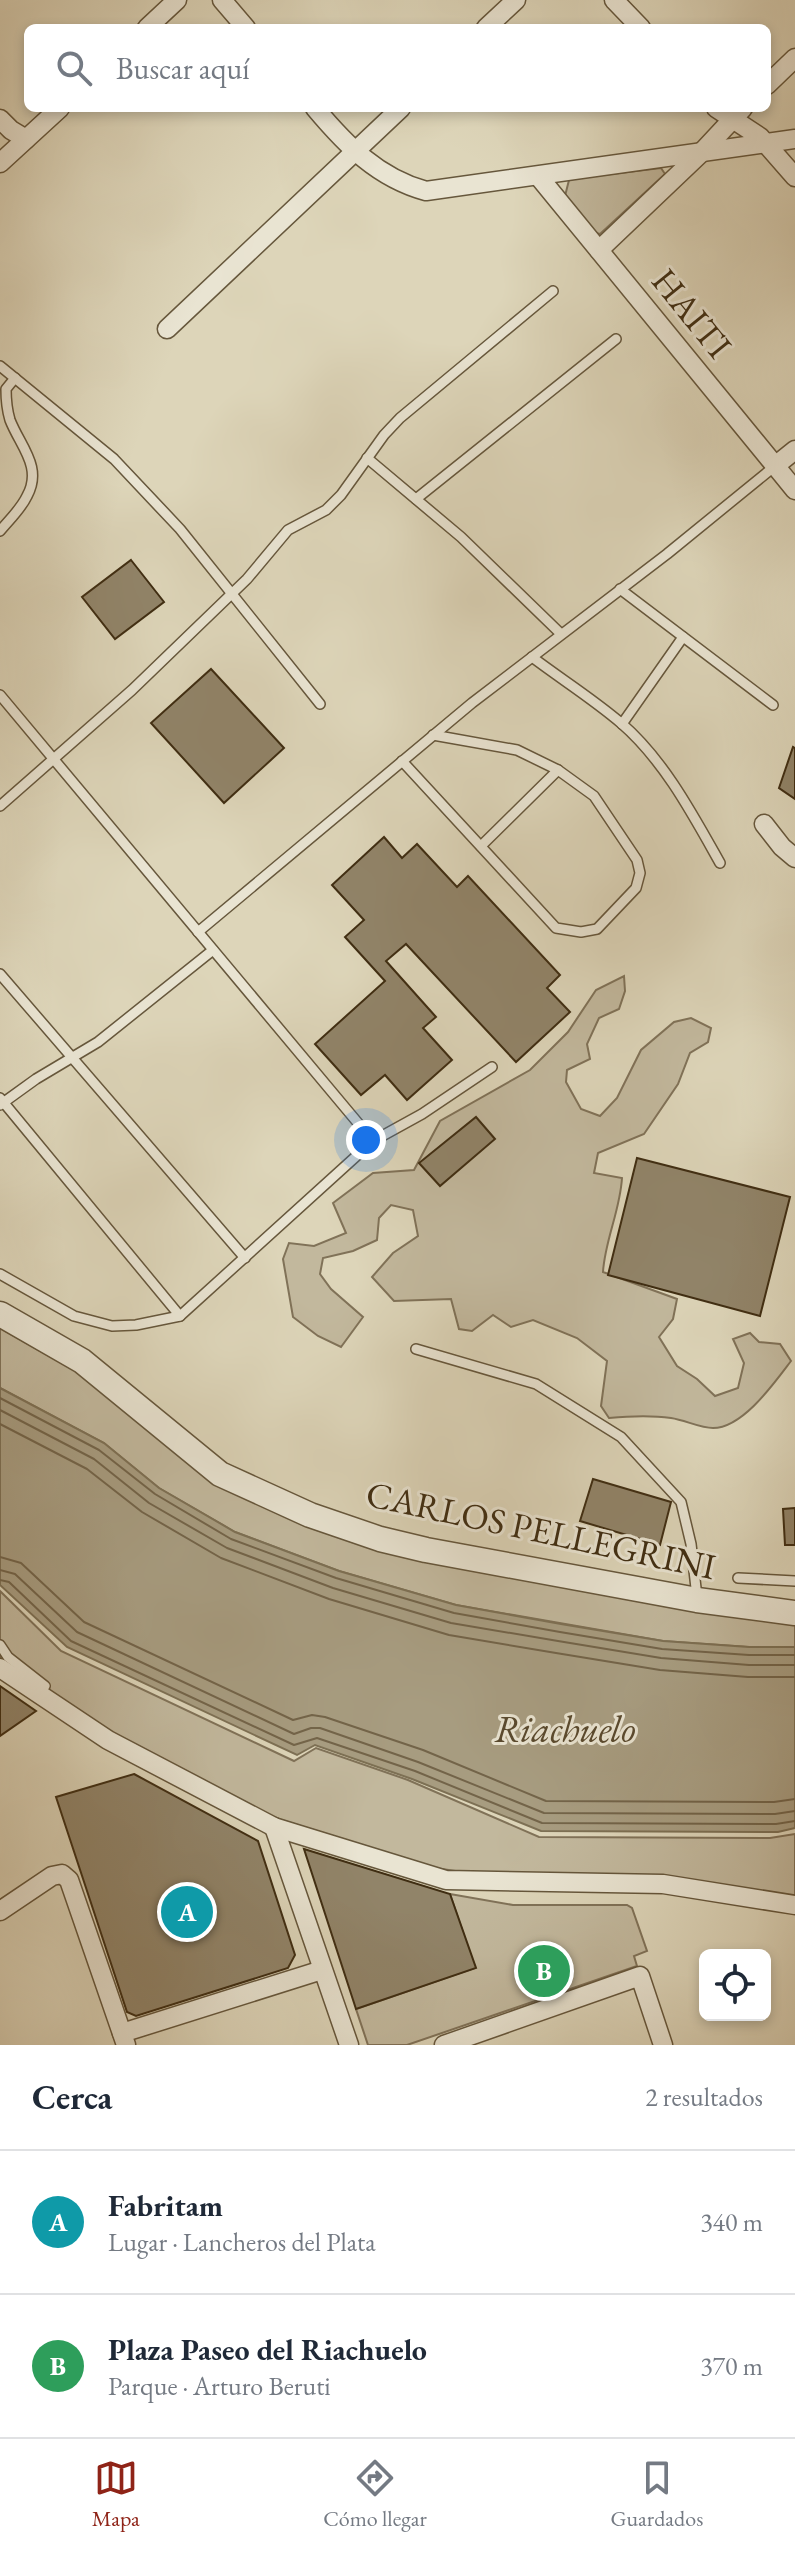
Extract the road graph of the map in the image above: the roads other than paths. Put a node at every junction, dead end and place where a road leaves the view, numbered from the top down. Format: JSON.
{"nodes":[{"id":1,"x":177,"y":0,"type":"edge"},
{"id":2,"x":222,"y":0,"type":"edge"},
{"id":3,"x":516,"y":0,"type":"edge"},
{"id":4,"x":614,"y":0,"type":"edge"},
{"id":5,"x":151,"y":24,"type":"edge"},
{"id":6,"x":243,"y":24,"type":"edge"},
{"id":7,"x":490,"y":24,"type":"edge"},
{"id":8,"x":637,"y":24,"type":"edge"},
{"id":9,"x":795,"y":58,"type":"edge"},
{"id":10,"x":771,"y":81,"type":"edge"},
{"id":11,"x":56,"y":112,"type":"edge"},
{"id":12,"x":319,"y":112,"type":"edge"},
{"id":13,"x":397,"y":112,"type":"edge"},
{"id":14,"x":730,"y":112,"type":"edge"},
{"id":15,"x":0,"y":119,"type":"edge"},
{"id":16,"x":26,"y":139,"type":"junction"},
{"id":17,"x":795,"y":139,"type":"edge"},
{"id":18,"x":766,"y":143,"type":"junction"},
{"id":19,"x":355,"y":152,"type":"junction"},
{"id":20,"x":701,"y":153,"type":"junction"},
{"id":21,"x":0,"y":163,"type":"edge"},
{"id":22,"x":539,"y":177,"type":"junction"},
{"id":23,"x":795,"y":177,"type":"edge"},
{"id":24,"x":599,"y":250,"type":"junction"},
{"id":25,"x":553,"y":291,"type":"dead end"},
{"id":26,"x":167,"y":329,"type":"dead end"},
{"id":27,"x":616,"y":339,"type":"dead end"},
{"id":28,"x":0,"y":366,"type":"edge"},
{"id":29,"x":15,"y":378,"type":"junction"},
{"id":30,"x":795,"y":450,"type":"edge"},
{"id":31,"x":367,"y":458,"type":"junction"},
{"id":32,"x":775,"y":466,"type":"junction"},
{"id":33,"x":795,"y":490,"type":"edge"},
{"id":34,"x":416,"y":499,"type":"junction"},
{"id":35,"x":0,"y":531,"type":"edge"},
{"id":36,"x":620,"y":589,"type":"junction"},
{"id":37,"x":232,"y":594,"type":"junction"},
{"id":38,"x":561,"y":634,"type":"junction"},
{"id":39,"x":683,"y":637,"type":"junction"},
{"id":40,"x":532,"y":657,"type":"junction"},
{"id":41,"x":0,"y":695,"type":"edge"},
{"id":42,"x":320,"y":704,"type":"dead end"},
{"id":43,"x":773,"y":705,"type":"dead end"},
{"id":44,"x":622,"y":724,"type":"junction"},
{"id":45,"x":433,"y":735,"type":"junction"},
{"id":46,"x":54,"y":759,"type":"junction"},
{"id":47,"x":402,"y":761,"type":"junction"},
{"id":48,"x":558,"y":770,"type":"junction"},
{"id":49,"x":0,"y":806,"type":"edge"},
{"id":50,"x":764,"y":824,"type":"dead end"},
{"id":51,"x":481,"y":846,"type":"junction"},
{"id":52,"x":795,"y":858,"type":"edge"},
{"id":53,"x":720,"y":863,"type":"dead end"},
{"id":54,"x":198,"y":932,"type":"junction"},
{"id":55,"x":213,"y":950,"type":"junction"},
{"id":56,"x":0,"y":974,"type":"edge"},
{"id":57,"x":72,"y":1057,"type":"junction"},
{"id":58,"x":492,"y":1067,"type":"dead end"},
{"id":59,"x":1,"y":1101,"type":"edge"},
{"id":60,"x":373,"y":1141,"type":"junction"},
{"id":61,"x":245,"y":1258,"type":"junction"},
{"id":62,"x":0,"y":1274,"type":"edge"},
{"id":63,"x":0,"y":1314,"type":"edge"},
{"id":64,"x":180,"y":1316,"type":"junction"},
{"id":65,"x":416,"y":1349,"type":"dead end"},
{"id":66,"x":738,"y":1578,"type":"dead end"},
{"id":67,"x":795,"y":1581,"type":"edge"},
{"id":68,"x":697,"y":1600,"type":"junction"},
{"id":69,"x":795,"y":1613,"type":"edge"},
{"id":70,"x":0,"y":1645,"type":"edge"},
{"id":71,"x":0,"y":1668,"type":"edge"},
{"id":72,"x":39,"y":1695,"type":"junction"},
{"id":73,"x":274,"y":1827,"type":"junction"},
{"id":74,"x":795,"y":1905,"type":"edge"},
{"id":75,"x":0,"y":1911,"type":"edge"},
{"id":76,"x":322,"y":1970,"type":"junction"},
{"id":77,"x":124,"y":2039,"type":"edge"},
{"id":78,"x":349,"y":2045,"type":"edge"},
{"id":79,"x":444,"y":2045,"type":"edge"},
{"id":80,"x":663,"y":2045,"type":"edge"}],
"edges":[{"from":1,"to":5,"type":"street"},
{"from":2,"to":6,"type":"street"},
{"from":3,"to":7,"type":"street"},
{"from":4,"to":8,"type":"street"},
{"from":9,"to":10,"type":"street"},
{"from":11,"to":16,"type":"street"},
{"from":12,"to":19,"type":"street"},
{"from":13,"to":19,"type":"street"},
{"from":14,"to":18,"type":"street"},
{"from":14,"to":20,"type":"street"},
{"from":15,"to":16,"type":"street"},
{"from":16,"to":21,"type":"street"},
{"from":17,"to":18,"type":"street"},
{"from":18,"to":20,"type":"street"},
{"from":18,"to":23,"type":"street"},
{"from":19,"to":22,"type":"street"},
{"from":19,"to":26,"type":"street"},
{"from":20,"to":22,"type":"street"},
{"from":20,"to":24,"type":"street"},
{"from":22,"to":24,"type":"street","name":"HAITI"},
{"from":24,"to":32,"type":"street","name":"HAITI"},
{"from":25,"to":31,"type":"lane"},
{"from":27,"to":34,"type":"lane"},
{"from":28,"to":29,"type":"lane"},
{"from":29,"to":35,"type":"lane"},
{"from":29,"to":37,"type":"lane"},
{"from":30,"to":32,"type":"street"},
{"from":31,"to":34,"type":"lane"},
{"from":31,"to":37,"type":"lane"},
{"from":32,"to":33,"type":"street","name":"HAITI"},
{"from":32,"to":36,"type":"lane"},
{"from":34,"to":38,"type":"lane"},
{"from":36,"to":38,"type":"lane"},
{"from":36,"to":39,"type":"lane"},
{"from":37,"to":42,"type":"lane"},
{"from":37,"to":46,"type":"lane"},
{"from":38,"to":40,"type":"lane"},
{"from":39,"to":43,"type":"lane"},
{"from":39,"to":44,"type":"lane"},
{"from":40,"to":44,"type":"lane"},
{"from":40,"to":45,"type":"lane"},
{"from":41,"to":46,"type":"lane"},
{"from":44,"to":53,"type":"lane"},
{"from":45,"to":47,"type":"lane"},
{"from":45,"to":48,"type":"lane"},
{"from":46,"to":49,"type":"lane"},
{"from":46,"to":54,"type":"lane"},
{"from":47,"to":51,"type":"lane"},
{"from":47,"to":54,"type":"lane"},
{"from":48,"to":51,"type":"lane"},
{"from":48,"to":51,"type":"lane"},
{"from":50,"to":52,"type":"street"},
{"from":54,"to":55,"type":"lane"},
{"from":55,"to":57,"type":"lane"},
{"from":55,"to":60,"type":"lane"},
{"from":56,"to":57,"type":"lane"},
{"from":57,"to":59,"type":"lane"},
{"from":57,"to":61,"type":"lane"},
{"from":58,"to":60,"type":"lane"},
{"from":59,"to":64,"type":"lane"},
{"from":60,"to":61,"type":"lane"},
{"from":61,"to":64,"type":"lane"},
{"from":62,"to":64,"type":"lane"},
{"from":63,"to":68,"type":"street","name":"CARLOS PELLEGRINI"},
{"from":65,"to":68,"type":"lane"},
{"from":66,"to":67,"type":"lane"},
{"from":68,"to":69,"type":"street","name":"CARLOS PELLEGRINI"},
{"from":70,"to":72,"type":"lane"},
{"from":71,"to":72,"type":"street"},
{"from":72,"to":73,"type":"street"},
{"from":73,"to":74,"type":"street"},
{"from":73,"to":76,"type":"street"},
{"from":75,"to":77,"type":"street"},
{"from":76,"to":77,"type":"street"},
{"from":76,"to":78,"type":"street"},
{"from":79,"to":80,"type":"street"}]}
